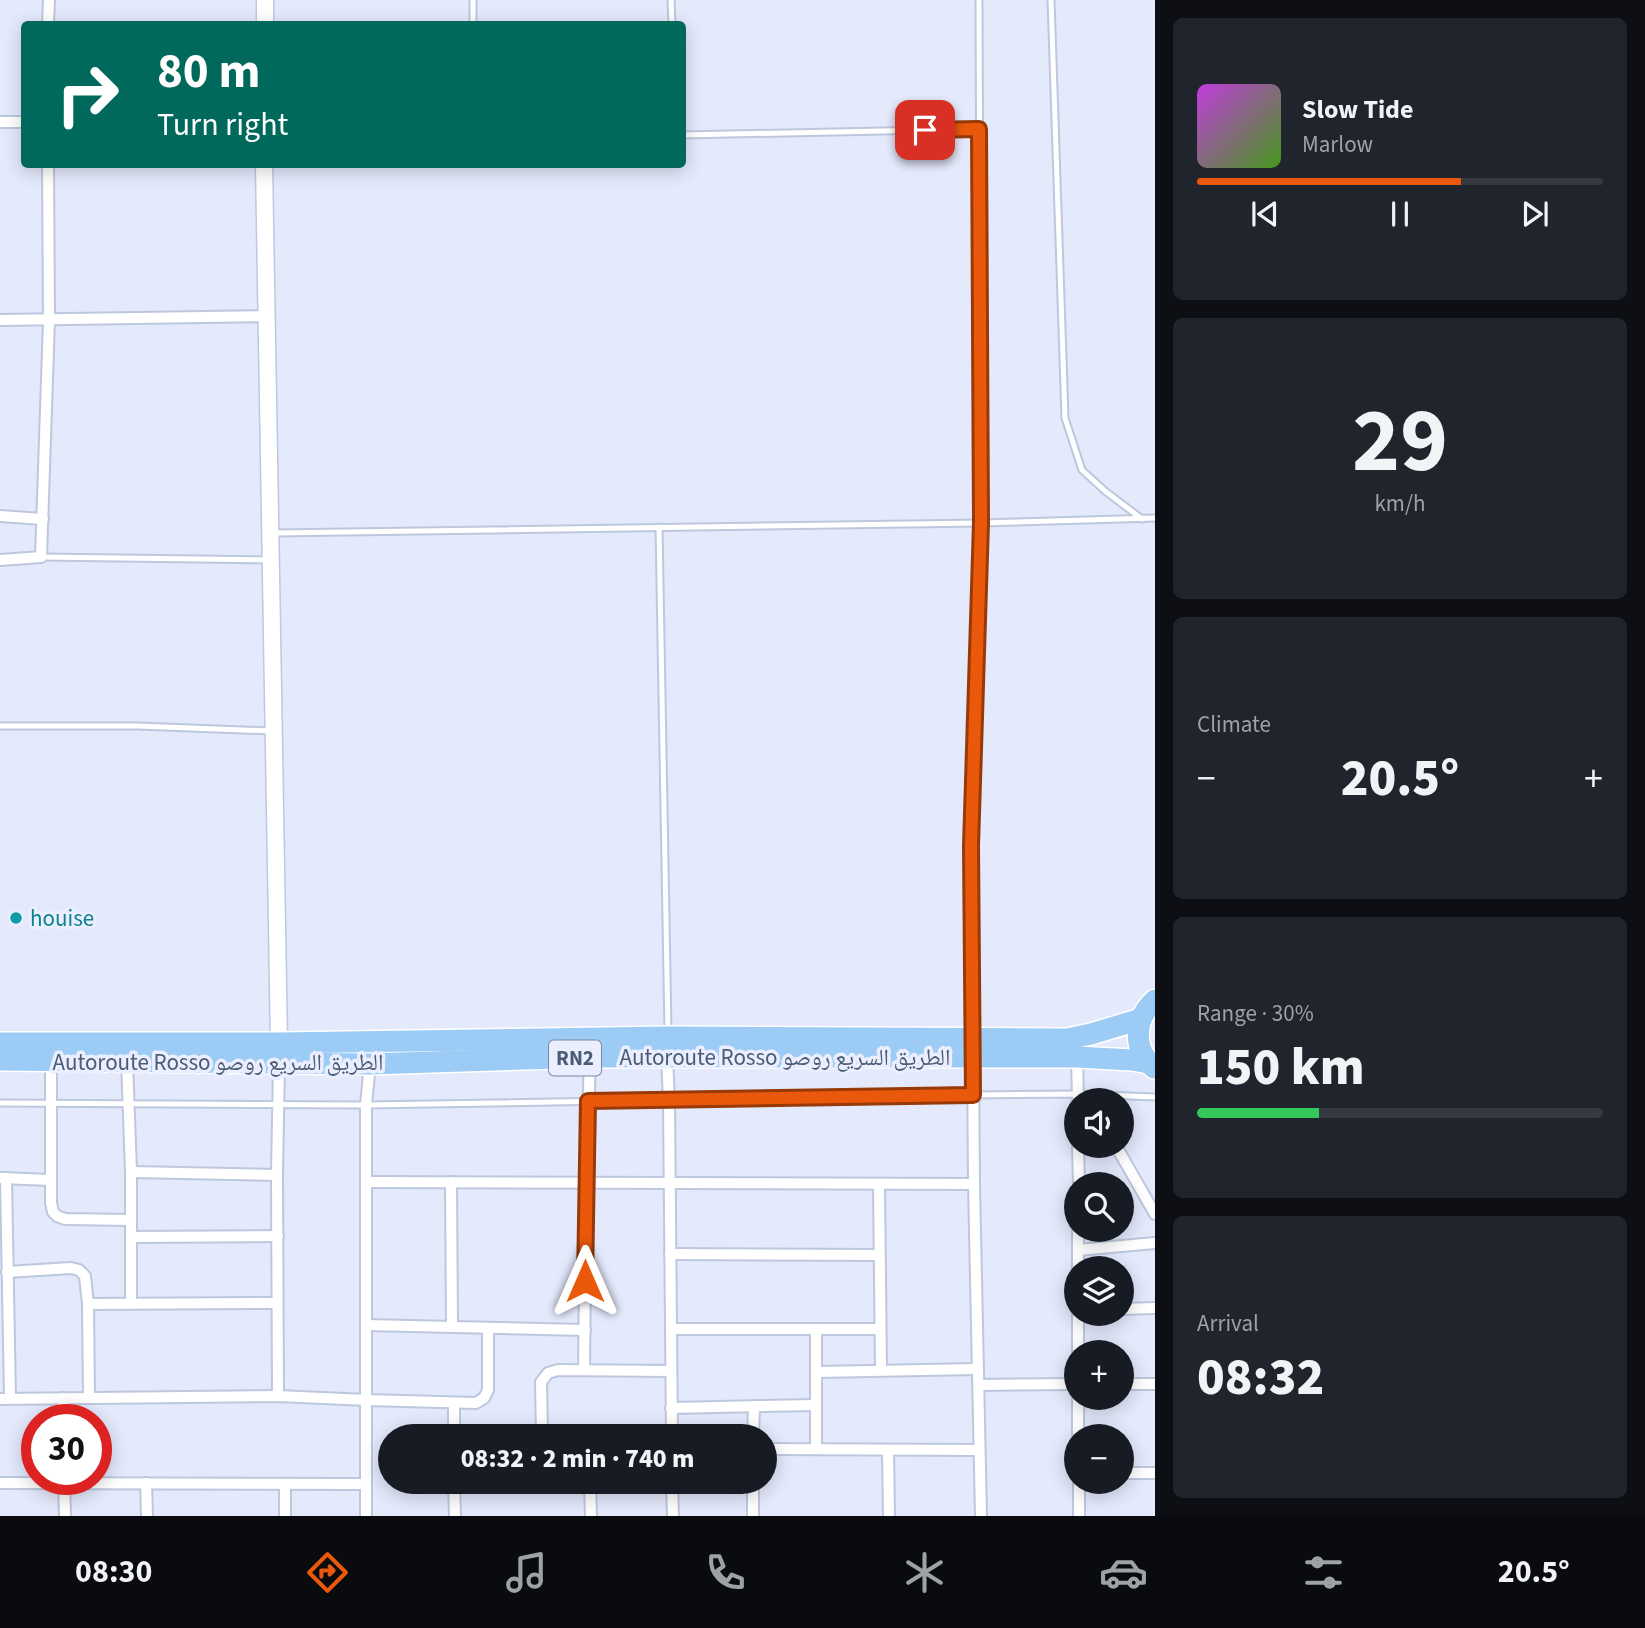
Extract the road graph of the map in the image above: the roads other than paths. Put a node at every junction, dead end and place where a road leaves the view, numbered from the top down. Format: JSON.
{"nodes":[{"id":1,"x":49,"y":0,"type":"edge"},
{"id":2,"x":265,"y":0,"type":"edge"},
{"id":3,"x":473,"y":0,"type":"edge"},
{"id":4,"x":671,"y":0,"type":"edge"},
{"id":5,"x":979,"y":0,"type":"edge"},
{"id":6,"x":1051,"y":0,"type":"edge"},
{"id":7,"x":48,"y":21,"type":"edge"},
{"id":8,"x":265,"y":21,"type":"edge"},
{"id":9,"x":473,"y":21,"type":"edge"},
{"id":10,"x":672,"y":21,"type":"edge"},
{"id":11,"x":21,"y":121,"type":"edge"},
{"id":12,"x":0,"y":122,"type":"edge"},
{"id":13,"x":979,"y":129,"type":"junction"},
{"id":14,"x":686,"y":135,"type":"edge"},
{"id":15,"x":48,"y":168,"type":"edge"},
{"id":16,"x":264,"y":168,"type":"edge"},
{"id":17,"x":267,"y":316,"type":"junction"},
{"id":18,"x":0,"y":320,"type":"edge"},
{"id":19,"x":49,"y":320,"type":"junction"},
{"id":20,"x":0,"y":516,"type":"edge"},
{"id":21,"x":1155,"y":518,"type":"edge"},
{"id":22,"x":43,"y":519,"type":"junction"},
{"id":23,"x":1142,"y":519,"type":"junction"},
{"id":24,"x":981,"y":523,"type":"junction"},
{"id":25,"x":659,"y":527,"type":"junction"},
{"id":26,"x":272,"y":533,"type":"junction"},
{"id":27,"x":41,"y":557,"type":"junction"},
{"id":28,"x":0,"y":560,"type":"edge"},
{"id":29,"x":272,"y":560,"type":"junction"},
{"id":30,"x":0,"y":726,"type":"edge"},
{"id":31,"x":274,"y":731,"type":"junction"},
{"id":32,"x":1155,"y":1000,"type":"edge"},
{"id":33,"x":1141,"y":1019,"type":"junction"},
{"id":34,"x":0,"y":1043,"type":"edge"},
{"id":35,"x":667,"y":1047,"type":"junction"},
{"id":36,"x":973,"y":1048,"type":"junction"},
{"id":37,"x":279,"y":1053,"type":"junction"},
{"id":38,"x":590,"y":1057,"type":"junction"},
{"id":39,"x":1077,"y":1057,"type":"junction"},
{"id":40,"x":0,"y":1060,"type":"edge"},
{"id":41,"x":127,"y":1060,"type":"junction"},
{"id":42,"x":51,"y":1061,"type":"junction"},
{"id":43,"x":370,"y":1063,"type":"junction"},
{"id":44,"x":1152,"y":1066,"type":"edge"},
{"id":45,"x":1078,"y":1088,"type":"edge"},
{"id":46,"x":973,"y":1095,"type":"junction"},
{"id":47,"x":1064,"y":1097,"type":"edge"},
{"id":48,"x":1134,"y":1097,"type":"edge"},
{"id":49,"x":1155,"y":1097,"type":"edge"},
{"id":50,"x":669,"y":1100,"type":"junction"},
{"id":51,"x":588,"y":1101,"type":"junction"},
{"id":52,"x":0,"y":1103,"type":"edge"},
{"id":53,"x":277,"y":1103,"type":"junction"},
{"id":54,"x":52,"y":1104,"type":"junction"},
{"id":55,"x":128,"y":1104,"type":"junction"},
{"id":56,"x":366,"y":1105,"type":"junction"},
{"id":57,"x":1123,"y":1158,"type":"edge"},
{"id":58,"x":131,"y":1172,"type":"junction"},
{"id":59,"x":277,"y":1175,"type":"junction"},
{"id":60,"x":3,"y":1178,"type":"edge"},
{"id":61,"x":50,"y":1180,"type":"junction"},
{"id":62,"x":366,"y":1182,"type":"junction"},
{"id":63,"x":451,"y":1182,"type":"junction"},
{"id":64,"x":586,"y":1182,"type":"junction"},
{"id":65,"x":669,"y":1183,"type":"junction"},
{"id":66,"x":878,"y":1184,"type":"junction"},
{"id":67,"x":974,"y":1184,"type":"junction"},
{"id":68,"x":1155,"y":1214,"type":"edge"},
{"id":69,"x":131,"y":1220,"type":"junction"},
{"id":70,"x":278,"y":1236,"type":"junction"},
{"id":71,"x":131,"y":1237,"type":"junction"},
{"id":72,"x":1078,"y":1242,"type":"edge"},
{"id":73,"x":1155,"y":1243,"type":"edge"},
{"id":74,"x":1078,"y":1250,"type":"junction"},
{"id":75,"x":670,"y":1254,"type":"junction"},
{"id":76,"x":879,"y":1255,"type":"junction"},
{"id":77,"x":1078,"y":1256,"type":"edge"},
{"id":78,"x":8,"y":1272,"type":"junction"},
{"id":79,"x":131,"y":1303,"type":"junction"},
{"id":80,"x":277,"y":1303,"type":"junction"},
{"id":81,"x":88,"y":1304,"type":"junction"},
{"id":82,"x":4,"y":1306,"type":"edge"},
{"id":83,"x":1155,"y":1308,"type":"edge"},
{"id":84,"x":1134,"y":1309,"type":"edge"},
{"id":85,"x":366,"y":1325,"type":"junction"},
{"id":86,"x":452,"y":1327,"type":"junction"},
{"id":87,"x":488,"y":1328,"type":"junction"},
{"id":88,"x":671,"y":1329,"type":"junction"},
{"id":89,"x":816,"y":1329,"type":"junction"},
{"id":90,"x":879,"y":1329,"type":"junction"},
{"id":91,"x":585,"y":1330,"type":"junction"},
{"id":92,"x":978,"y":1369,"type":"junction"},
{"id":93,"x":584,"y":1370,"type":"junction"},
{"id":94,"x":881,"y":1370,"type":"junction"},
{"id":95,"x":671,"y":1371,"type":"junction"},
{"id":96,"x":816,"y":1372,"type":"junction"},
{"id":97,"x":1064,"y":1384,"type":"edge"},
{"id":98,"x":1134,"y":1384,"type":"edge"},
{"id":99,"x":1155,"y":1384,"type":"edge"},
{"id":100,"x":979,"y":1385,"type":"junction"},
{"id":101,"x":278,"y":1396,"type":"junction"},
{"id":102,"x":63,"y":1398,"type":"junction"},
{"id":103,"x":89,"y":1398,"type":"junction"},
{"id":104,"x":5,"y":1399,"type":"edge"},
{"id":105,"x":368,"y":1400,"type":"junction"},
{"id":106,"x":454,"y":1403,"type":"junction"},
{"id":107,"x":63,"y":1404,"type":"edge"},
{"id":108,"x":816,"y":1405,"type":"junction"},
{"id":109,"x":754,"y":1406,"type":"junction"},
{"id":110,"x":671,"y":1408,"type":"junction"},
{"id":111,"x":454,"y":1424,"type":"edge"},
{"id":112,"x":542,"y":1424,"type":"edge"},
{"id":113,"x":672,"y":1424,"type":"edge"},
{"id":114,"x":753,"y":1424,"type":"edge"},
{"id":115,"x":777,"y":1449,"type":"edge"},
{"id":116,"x":816,"y":1449,"type":"junction"},
{"id":117,"x":888,"y":1450,"type":"junction"},
{"id":118,"x":979,"y":1450,"type":"junction"},
{"id":119,"x":1134,"y":1472,"type":"edge"},
{"id":120,"x":1155,"y":1473,"type":"edge"},
{"id":121,"x":21,"y":1482,"type":"edge"},
{"id":122,"x":112,"y":1482,"type":"edge"},
{"id":123,"x":0,"y":1483,"type":"edge"},
{"id":124,"x":146,"y":1483,"type":"junction"},
{"id":125,"x":285,"y":1484,"type":"junction"},
{"id":126,"x":366,"y":1484,"type":"junction"},
{"id":127,"x":454,"y":1494,"type":"edge"},
{"id":128,"x":590,"y":1494,"type":"edge"},
{"id":129,"x":673,"y":1494,"type":"edge"},
{"id":130,"x":753,"y":1494,"type":"edge"},
{"id":131,"x":1079,"y":1494,"type":"edge"},
{"id":132,"x":64,"y":1495,"type":"edge"},
{"id":133,"x":65,"y":1516,"type":"edge"},
{"id":134,"x":147,"y":1516,"type":"edge"},
{"id":135,"x":285,"y":1516,"type":"edge"},
{"id":136,"x":366,"y":1516,"type":"edge"},
{"id":137,"x":455,"y":1516,"type":"edge"},
{"id":138,"x":591,"y":1516,"type":"edge"},
{"id":139,"x":673,"y":1516,"type":"edge"},
{"id":140,"x":753,"y":1516,"type":"edge"},
{"id":141,"x":889,"y":1516,"type":"edge"},
{"id":142,"x":981,"y":1516,"type":"edge"},
{"id":143,"x":1079,"y":1516,"type":"edge"}],
"edges":[{"from":1,"to":7,"type":"street"},
{"from":2,"to":8,"type":"street"},
{"from":3,"to":9,"type":"lane"},
{"from":4,"to":10,"type":"lane"},
{"from":5,"to":13,"type":"lane"},
{"from":6,"to":23,"type":"lane"},
{"from":11,"to":12,"type":"street"},
{"from":13,"to":14,"type":"lane"},
{"from":13,"to":24,"type":"lane"},
{"from":15,"to":19,"type":"street"},
{"from":16,"to":17,"type":"street"},
{"from":17,"to":19,"type":"street"},
{"from":17,"to":26,"type":"street"},
{"from":18,"to":19,"type":"street"},
{"from":19,"to":22,"type":"street"},
{"from":20,"to":22,"type":"street"},
{"from":21,"to":23,"type":"lane"},
{"from":22,"to":27,"type":"street"},
{"from":23,"to":24,"type":"lane"},
{"from":24,"to":25,"type":"lane"},
{"from":24,"to":36,"type":"lane"},
{"from":25,"to":26,"type":"lane"},
{"from":25,"to":35,"type":"lane"},
{"from":26,"to":29,"type":"street"},
{"from":27,"to":28,"type":"street"},
{"from":27,"to":29,"type":"lane"},
{"from":29,"to":31,"type":"street"},
{"from":30,"to":31,"type":"lane"},
{"from":31,"to":37,"type":"street"},
{"from":32,"to":33,"type":"highway"},
{"from":33,"to":36,"type":"highway","name":"Autoroute Rosso الطريق السريع روصو","number":"RN2"},
{"from":33,"to":44,"type":"highway"},
{"from":34,"to":37,"type":"highway","name":"Autoroute Rosso الطريق السريع روصو","number":"RN2"},
{"from":35,"to":36,"type":"highway","name":"Autoroute Rosso الطريق السريع روصو","number":"RN2"},
{"from":35,"to":37,"type":"highway","name":"Autoroute Rosso الطريق السريع روصو","number":"RN2"},
{"from":35,"to":38,"type":"highway","name":"Autoroute Rosso الطريق السريع روصو","number":"RN2"},
{"from":35,"to":50,"type":"street"},
{"from":36,"to":39,"type":"highway","name":"Autoroute Rosso الطريق السريع روصو","number":"RN2"},
{"from":36,"to":46,"type":"street"},
{"from":37,"to":41,"type":"highway","name":"Autoroute Rosso الطريق السريع روصو","number":"RN2"},
{"from":37,"to":43,"type":"highway","name":"Autoroute Rosso الطريق السريع روصو","number":"RN2"},
{"from":37,"to":53,"type":"street"},
{"from":38,"to":43,"type":"highway","name":"Autoroute Rosso الطريق السريع روصو","number":"RN2"},
{"from":38,"to":51,"type":"street"},
{"from":39,"to":44,"type":"highway","name":"Autoroute Rosso الطريق السريع روصو","number":"RN2"},
{"from":39,"to":45,"type":"street"},
{"from":40,"to":42,"type":"highway","name":"Autoroute Rosso الطريق السريع روصو","number":"RN2"},
{"from":41,"to":42,"type":"highway","name":"Autoroute Rosso الطريق السريع روصو","number":"RN2"},
{"from":41,"to":55,"type":"street"},
{"from":42,"to":54,"type":"street"},
{"from":43,"to":56,"type":"street"},
{"from":46,"to":47,"type":"lane"},
{"from":46,"to":50,"type":"lane"},
{"from":46,"to":67,"type":"street"},
{"from":48,"to":49,"type":"lane"},
{"from":50,"to":51,"type":"lane"},
{"from":50,"to":65,"type":"street"},
{"from":51,"to":56,"type":"lane"},
{"from":51,"to":64,"type":"street"},
{"from":52,"to":54,"type":"lane"},
{"from":53,"to":55,"type":"lane"},
{"from":53,"to":56,"type":"lane"},
{"from":53,"to":59,"type":"street"},
{"from":54,"to":55,"type":"lane"},
{"from":54,"to":61,"type":"street"},
{"from":55,"to":58,"type":"street"},
{"from":56,"to":62,"type":"street"},
{"from":57,"to":68,"type":"street"},
{"from":58,"to":59,"type":"street"},
{"from":58,"to":69,"type":"street"},
{"from":59,"to":70,"type":"street"},
{"from":60,"to":61,"type":"street"},
{"from":60,"to":78,"type":"street"},
{"from":61,"to":69,"type":"street"},
{"from":62,"to":63,"type":"street"},
{"from":62,"to":85,"type":"street"},
{"from":63,"to":64,"type":"street"},
{"from":63,"to":86,"type":"street"},
{"from":64,"to":65,"type":"street"},
{"from":64,"to":91,"type":"street"},
{"from":65,"to":66,"type":"street"},
{"from":65,"to":75,"type":"street"},
{"from":66,"to":67,"type":"street"},
{"from":66,"to":76,"type":"street"},
{"from":67,"to":92,"type":"street"},
{"from":69,"to":71,"type":"street"},
{"from":70,"to":71,"type":"street"},
{"from":70,"to":80,"type":"street"},
{"from":71,"to":79,"type":"street"},
{"from":72,"to":74,"type":"street"},
{"from":73,"to":74,"type":"street"},
{"from":74,"to":77,"type":"street"},
{"from":75,"to":76,"type":"street"},
{"from":75,"to":88,"type":"street"},
{"from":76,"to":90,"type":"street"},
{"from":78,"to":81,"type":"street"},
{"from":78,"to":82,"type":"street"},
{"from":79,"to":80,"type":"street"},
{"from":79,"to":81,"type":"street"},
{"from":80,"to":101,"type":"street"},
{"from":81,"to":103,"type":"street"},
{"from":82,"to":104,"type":"street"},
{"from":83,"to":84,"type":"street"},
{"from":85,"to":86,"type":"street"},
{"from":85,"to":105,"type":"street"},
{"from":86,"to":87,"type":"street"},
{"from":87,"to":91,"type":"street"},
{"from":87,"to":106,"type":"street"},
{"from":88,"to":89,"type":"street"},
{"from":88,"to":95,"type":"street"},
{"from":89,"to":90,"type":"street"},
{"from":89,"to":96,"type":"street"},
{"from":90,"to":94,"type":"street"},
{"from":91,"to":93,"type":"street"},
{"from":92,"to":94,"type":"street"},
{"from":92,"to":100,"type":"street"},
{"from":93,"to":95,"type":"street"},
{"from":93,"to":112,"type":"street"},
{"from":94,"to":96,"type":"street"},
{"from":95,"to":110,"type":"street"},
{"from":96,"to":108,"type":"street"},
{"from":97,"to":100,"type":"street"},
{"from":98,"to":99,"type":"street"},
{"from":100,"to":118,"type":"street"},
{"from":101,"to":103,"type":"street"},
{"from":101,"to":105,"type":"street"},
{"from":102,"to":103,"type":"street"},
{"from":102,"to":104,"type":"street"},
{"from":102,"to":107,"type":"street"},
{"from":105,"to":106,"type":"street"},
{"from":105,"to":126,"type":"street"},
{"from":106,"to":111,"type":"street"},
{"from":108,"to":109,"type":"street"},
{"from":108,"to":116,"type":"street"},
{"from":109,"to":110,"type":"street"},
{"from":109,"to":114,"type":"street"},
{"from":110,"to":113,"type":"street"},
{"from":115,"to":116,"type":"street"},
{"from":116,"to":117,"type":"street"},
{"from":117,"to":118,"type":"street"},
{"from":117,"to":141,"type":"street"},
{"from":118,"to":142,"type":"street"},
{"from":119,"to":120,"type":"street"},
{"from":121,"to":123,"type":"street"},
{"from":122,"to":124,"type":"street"},
{"from":124,"to":125,"type":"street"},
{"from":124,"to":134,"type":"street"},
{"from":125,"to":126,"type":"street"},
{"from":125,"to":135,"type":"street"},
{"from":126,"to":136,"type":"street"},
{"from":127,"to":137,"type":"street"},
{"from":128,"to":138,"type":"street"},
{"from":129,"to":139,"type":"street"},
{"from":130,"to":140,"type":"street"},
{"from":131,"to":143,"type":"street"},
{"from":132,"to":133,"type":"street"}]}
